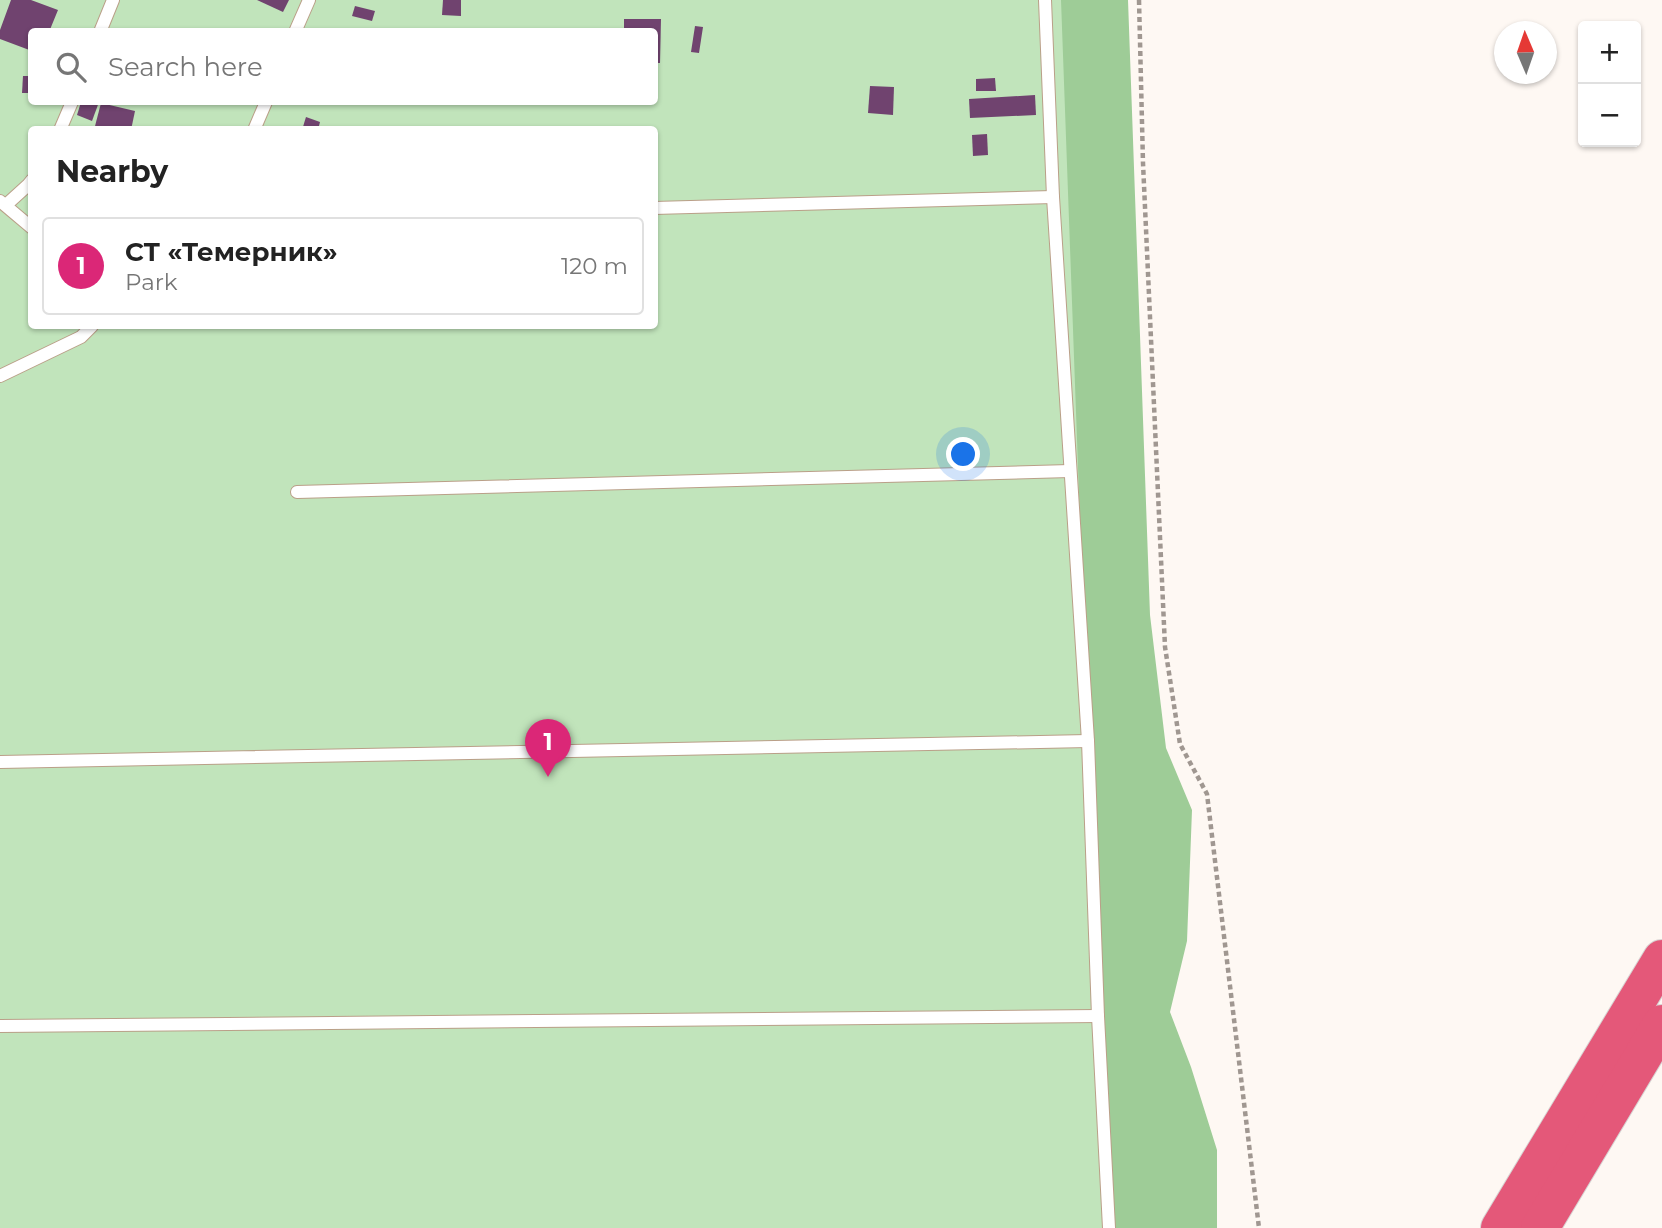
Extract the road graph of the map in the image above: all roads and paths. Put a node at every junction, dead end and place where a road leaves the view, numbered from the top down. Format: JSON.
{"nodes":[{"id":1,"x":113,"y":0,"type":"edge"},
{"id":2,"x":309,"y":0,"type":"edge"},
{"id":3,"x":1045,"y":0,"type":"edge"},
{"id":4,"x":1139,"y":0,"type":"edge"},
{"id":5,"x":102,"y":28,"type":"edge"},
{"id":6,"x":297,"y":28,"type":"edge"},
{"id":7,"x":71,"y":105,"type":"edge"},
{"id":8,"x":264,"y":105,"type":"edge"},
{"id":9,"x":62,"y":126,"type":"edge"},
{"id":10,"x":256,"y":126,"type":"edge"},
{"id":11,"x":28,"y":185,"type":"edge"},
{"id":12,"x":1053,"y":197,"type":"junction"},
{"id":13,"x":3,"y":203,"type":"edge"},
{"id":14,"x":658,"y":208,"type":"edge"},
{"id":15,"x":28,"y":225,"type":"edge"},
{"id":16,"x":89,"y":329,"type":"edge"},
{"id":17,"x":0,"y":376,"type":"edge"},
{"id":18,"x":1070,"y":471,"type":"junction"},
{"id":19,"x":297,"y":492,"type":"dead end"},
{"id":20,"x":1088,"y":741,"type":"junction"},
{"id":21,"x":0,"y":762,"type":"edge"},
{"id":22,"x":1662,"y":958,"type":"edge"},
{"id":23,"x":1098,"y":1016,"type":"junction"},
{"id":24,"x":1662,"y":1024,"type":"edge"},
{"id":25,"x":0,"y":1026,"type":"edge"},
{"id":26,"x":1109,"y":1228,"type":"edge"},
{"id":27,"x":1259,"y":1228,"type":"edge"},
{"id":28,"x":1500,"y":1228,"type":"edge"},
{"id":29,"x":1540,"y":1228,"type":"edge"}],
"edges":[{"from":1,"to":5,"type":"lane"},
{"from":2,"to":6,"type":"lane"},
{"from":3,"to":12,"type":"lane"},
{"from":4,"to":27,"type":"path"},
{"from":7,"to":9,"type":"lane"},
{"from":8,"to":10,"type":"lane"},
{"from":11,"to":13,"type":"lane"},
{"from":12,"to":14,"type":"lane"},
{"from":12,"to":18,"type":"lane"},
{"from":13,"to":15,"type":"lane"},
{"from":16,"to":17,"type":"lane"},
{"from":18,"to":19,"type":"lane"},
{"from":18,"to":20,"type":"lane"},
{"from":20,"to":21,"type":"lane"},
{"from":20,"to":23,"type":"lane"},
{"from":22,"to":28,"type":"highway"},
{"from":23,"to":25,"type":"lane"},
{"from":23,"to":26,"type":"lane"},
{"from":24,"to":29,"type":"highway"}]}
